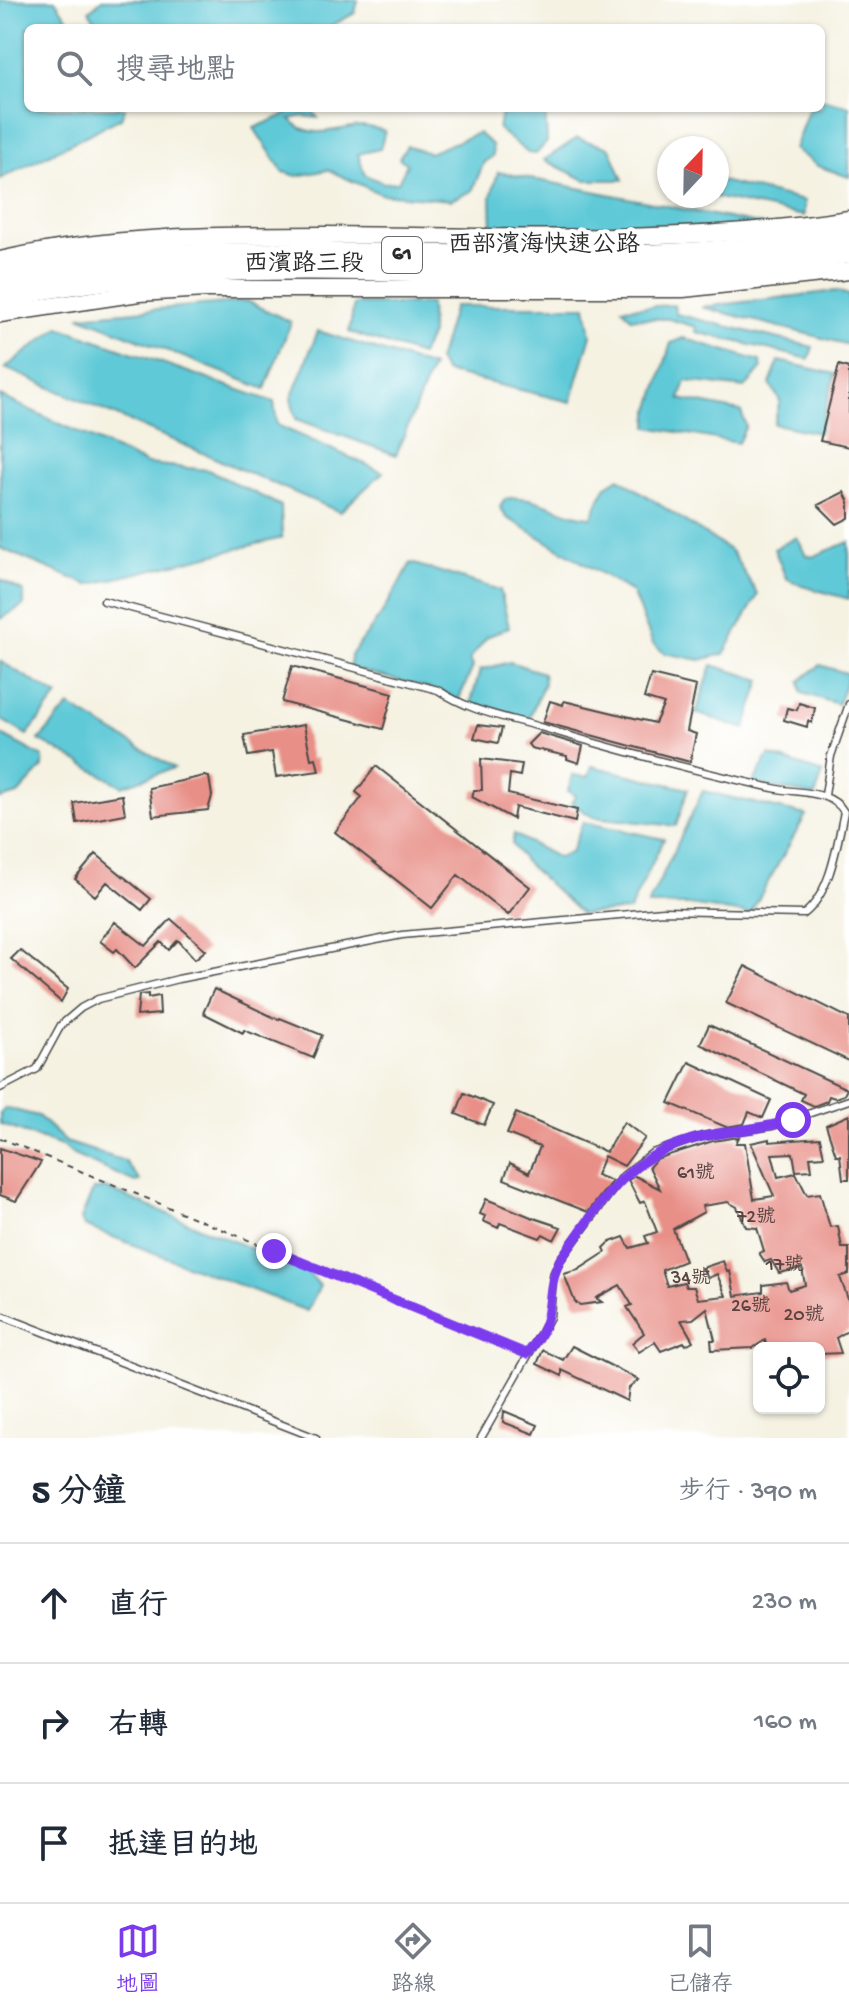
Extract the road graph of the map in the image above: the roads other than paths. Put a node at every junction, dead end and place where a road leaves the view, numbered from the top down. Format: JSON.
{"nodes":[{"id":1,"x":849,"y":219,"type":"edge"},
{"id":2,"x":849,"y":236,"type":"edge"},
{"id":3,"x":804,"y":252,"type":"junction"},
{"id":4,"x":849,"y":252,"type":"edge"},
{"id":5,"x":0,"y":260,"type":"edge"},
{"id":6,"x":849,"y":271,"type":"edge"},
{"id":7,"x":0,"y":279,"type":"edge"},
{"id":8,"x":0,"y":297,"type":"edge"},
{"id":9,"x":0,"y":314,"type":"edge"},
{"id":10,"x":104,"y":601,"type":"dead end"},
{"id":11,"x":849,"y":704,"type":"edge"},
{"id":12,"x":825,"y":795,"type":"junction"},
{"id":13,"x":847,"y":812,"type":"edge"},
{"id":14,"x":0,"y":1088,"type":"edge"},
{"id":15,"x":849,"y":1100,"type":"edge"},
{"id":16,"x":0,"y":1315,"type":"edge"},
{"id":17,"x":316,"y":1438,"type":"edge"},
{"id":18,"x":481,"y":1438,"type":"edge"}],
"edges":[{"from":1,"to":5,"type":"street","name":"西濱路三段"},
{"from":2,"to":3,"type":"highway","name":"西部濱海快速公路","number":"61"},
{"from":3,"to":4,"type":"highway","name":"西部濱海快速公路","number":"61"},
{"from":3,"to":7,"type":"highway","name":"西部濱海快速公路","number":"61"},
{"from":3,"to":8,"type":"highway","name":"西部濱海快速公路","number":"61"},
{"from":6,"to":9,"type":"street","name":"西濱路三段"},
{"from":10,"to":12,"type":"lane"},
{"from":11,"to":12,"type":"lane"},
{"from":12,"to":13,"type":"lane"},
{"from":13,"to":14,"type":"lane"},
{"from":15,"to":18,"type":"lane"},
{"from":16,"to":17,"type":"lane"}]}
